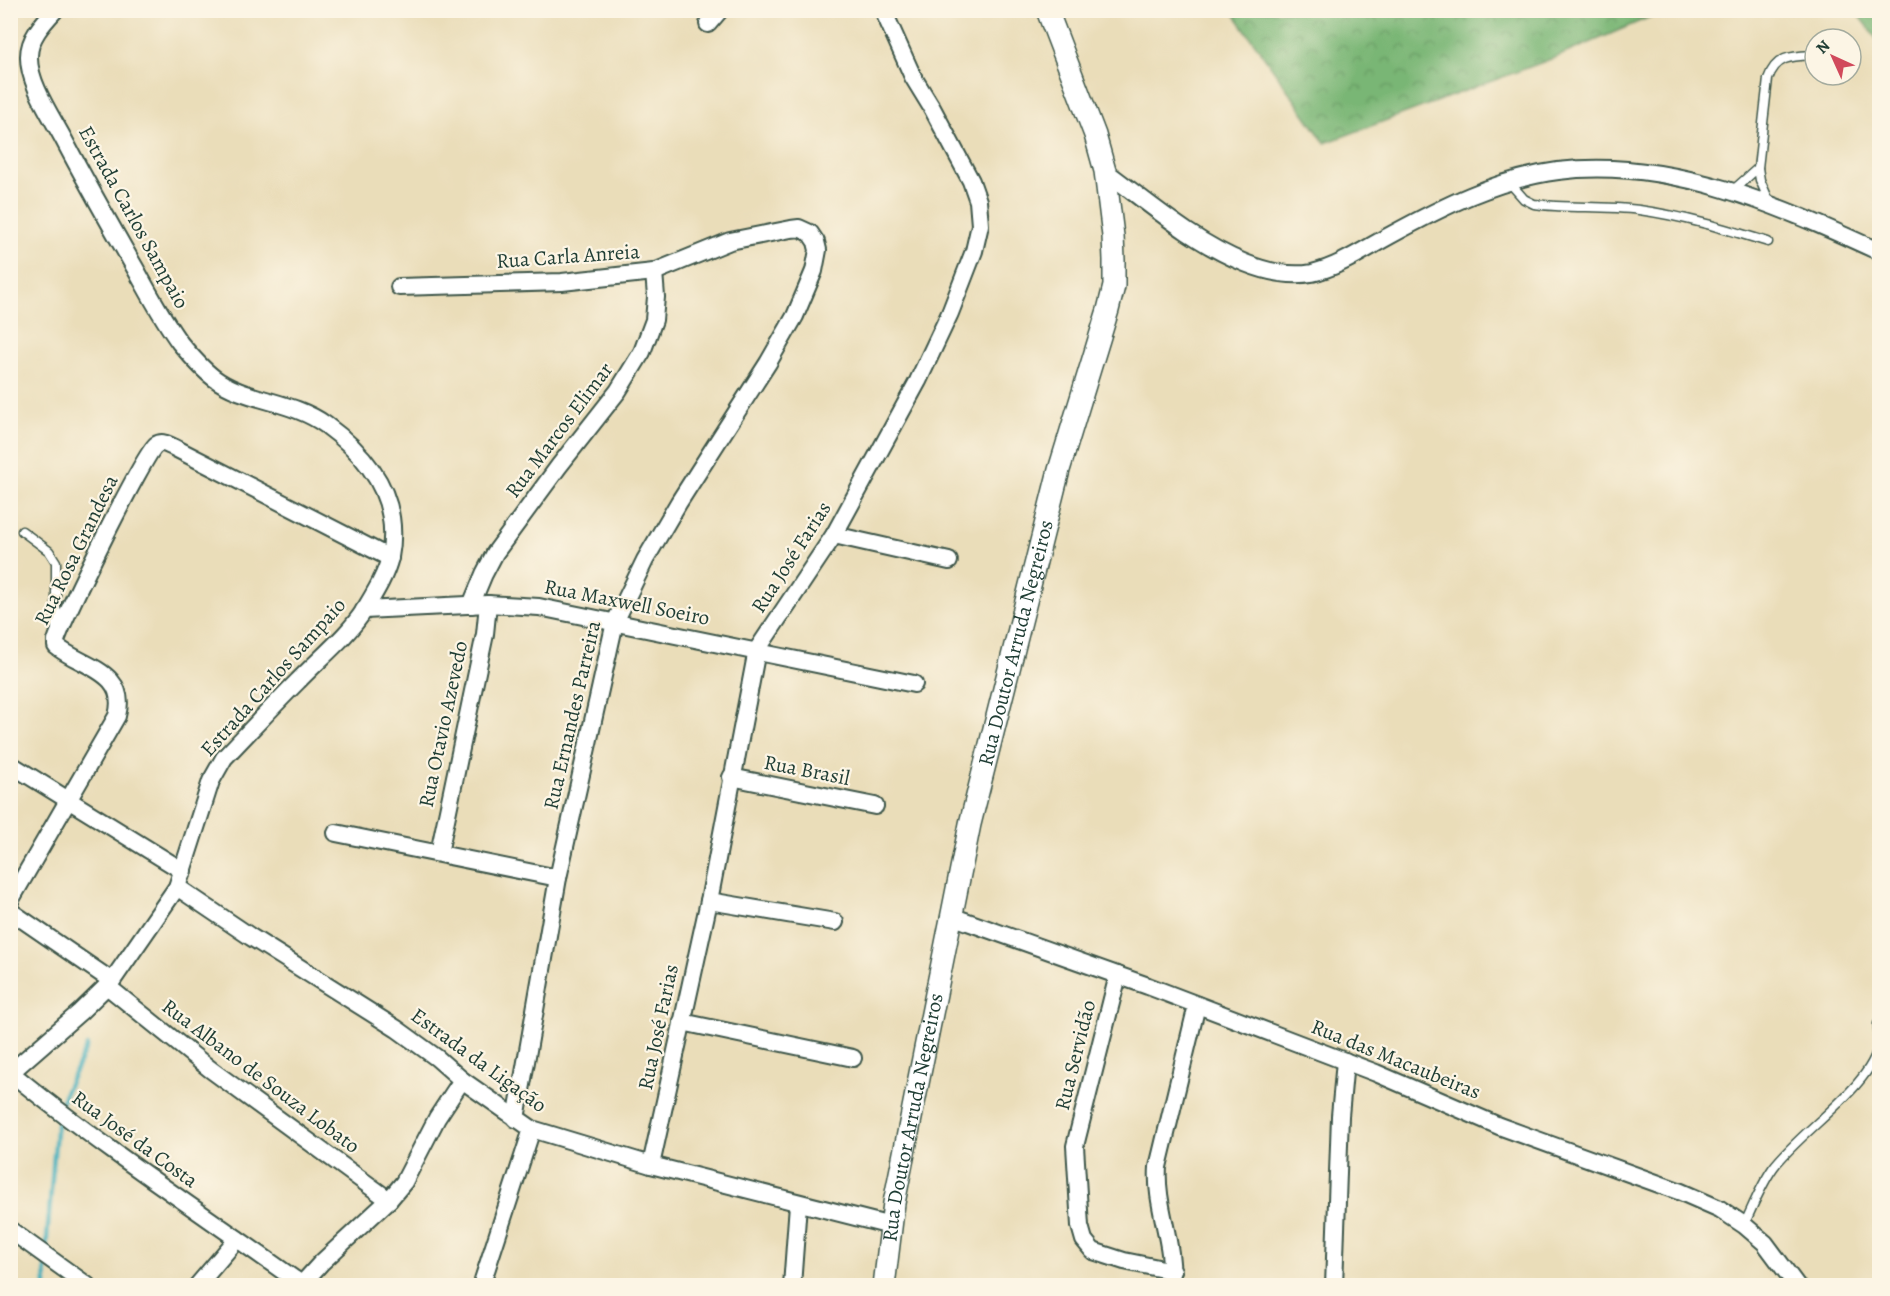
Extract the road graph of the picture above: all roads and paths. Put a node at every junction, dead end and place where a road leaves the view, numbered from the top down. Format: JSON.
{"nodes":[{"id":1,"x":55,"y":10,"type":"edge"},
{"id":2,"x":720,"y":10,"type":"edge"},
{"id":3,"x":883,"y":10,"type":"edge"},
{"id":4,"x":1047,"y":10,"type":"edge"},
{"id":5,"x":708,"y":24,"type":"dead end"},
{"id":6,"x":1803,"y":56,"type":"edge"},
{"id":7,"x":1758,"y":168,"type":"junction"},
{"id":8,"x":1105,"y":171,"type":"junction"},
{"id":9,"x":1509,"y":182,"type":"junction"},
{"id":10,"x":1731,"y":191,"type":"junction"},
{"id":11,"x":1770,"y":203,"type":"junction"},
{"id":12,"x":806,"y":230,"type":"joint"},
{"id":13,"x":1768,"y":242,"type":"dead end"},
{"id":14,"x":1880,"y":252,"type":"edge"},
{"id":15,"x":654,"y":272,"type":"junction"},
{"id":16,"x":399,"y":286,"type":"dead end"},
{"id":17,"x":22,"y":531,"type":"dead end"},
{"id":18,"x":834,"y":535,"type":"junction"},
{"id":19,"x":390,"y":558,"type":"junction"},
{"id":20,"x":949,"y":561,"type":"dead end"},
{"id":21,"x":488,"y":604,"type":"junction"},
{"id":22,"x":471,"y":605,"type":"junction"},
{"id":23,"x":364,"y":610,"type":"junction"},
{"id":24,"x":615,"y":622,"type":"junction"},
{"id":25,"x":56,"y":641,"type":"junction"},
{"id":26,"x":757,"y":650,"type":"junction"},
{"id":27,"x":914,"y":684,"type":"dead end"},
{"id":28,"x":10,"y":764,"type":"edge"},
{"id":29,"x":731,"y":777,"type":"junction"},
{"id":30,"x":68,"y":801,"type":"junction"},
{"id":31,"x":875,"y":806,"type":"dead end"},
{"id":32,"x":336,"y":832,"type":"dead end"},
{"id":33,"x":440,"y":853,"type":"junction"},
{"id":34,"x":558,"y":878,"type":"junction"},
{"id":35,"x":180,"y":879,"type":"junction"},
{"id":36,"x":10,"y":901,"type":"edge"},
{"id":37,"x":708,"y":901,"type":"junction"},
{"id":38,"x":10,"y":911,"type":"edge"},
{"id":39,"x":951,"y":916,"type":"junction"},
{"id":40,"x":835,"y":922,"type":"dead end"},
{"id":41,"x":1118,"y":975,"type":"junction"},
{"id":42,"x":110,"y":983,"type":"junction"},
{"id":43,"x":1197,"y":1005,"type":"junction"},
{"id":44,"x":682,"y":1022,"type":"junction"},
{"id":45,"x":1878,"y":1024,"type":"dead end"},
{"id":46,"x":853,"y":1058,"type":"dead end"},
{"id":47,"x":1345,"y":1061,"type":"junction"},
{"id":48,"x":11,"y":1072,"type":"edge"},
{"id":49,"x":462,"y":1080,"type":"junction"},
{"id":50,"x":516,"y":1119,"type":"junction"},
{"id":51,"x":532,"y":1129,"type":"junction"},
{"id":52,"x":651,"y":1165,"type":"junction"},
{"id":53,"x":389,"y":1200,"type":"junction"},
{"id":54,"x":798,"y":1204,"type":"junction"},
{"id":55,"x":1744,"y":1225,"type":"junction"},
{"id":56,"x":891,"y":1226,"type":"junction"},
{"id":57,"x":10,"y":1230,"type":"edge"},
{"id":58,"x":237,"y":1239,"type":"junction"},
{"id":59,"x":1172,"y":1278,"type":"edge"},
{"id":60,"x":303,"y":1285,"type":"edge"},
{"id":61,"x":88,"y":1286,"type":"edge"},
{"id":62,"x":197,"y":1286,"type":"edge"},
{"id":63,"x":481,"y":1286,"type":"edge"},
{"id":64,"x":792,"y":1286,"type":"edge"},
{"id":65,"x":884,"y":1286,"type":"edge"},
{"id":66,"x":1334,"y":1286,"type":"edge"},
{"id":67,"x":1797,"y":1286,"type":"edge"}],
"edges":[{"from":1,"to":19,"type":"street","name":"Estrada Carlos Sampaio"},
{"from":2,"to":5,"type":"street"},
{"from":3,"to":18,"type":"street","name":"Rua José Farias"},
{"from":4,"to":8,"type":"street","name":"Rua Doutor Arruda Negreiros"},
{"from":6,"to":7,"type":"lane"},
{"from":7,"to":10,"type":"lane"},
{"from":7,"to":11,"type":"lane"},
{"from":8,"to":9,"type":"street"},
{"from":8,"to":39,"type":"street","name":"Rua Doutor Arruda Negreiros"},
{"from":9,"to":10,"type":"street"},
{"from":9,"to":13,"type":"lane"},
{"from":10,"to":11,"type":"street"},
{"from":11,"to":14,"type":"street"},
{"from":12,"to":15,"type":"street","name":"Rua Carla Anreia"},
{"from":12,"to":24,"type":"street","name":"Rua Ernandes Parreira"},
{"from":15,"to":16,"type":"street","name":"Rua Carla Anreia"},
{"from":15,"to":22,"type":"street","name":"Rua Marcos Elimar"},
{"from":17,"to":25,"type":"lane"},
{"from":18,"to":20,"type":"street"},
{"from":18,"to":26,"type":"street","name":"Rua José Farias"},
{"from":19,"to":23,"type":"street","name":"Estrada Carlos Sampaio"},
{"from":19,"to":25,"type":"street","name":"Rua Rosa Grandesa"},
{"from":21,"to":22,"type":"street","name":"Rua Maxwell Soeiro"},
{"from":21,"to":24,"type":"street","name":"Rua Maxwell Soeiro"},
{"from":21,"to":33,"type":"street","name":"Rua Otavio Azevedo"},
{"from":22,"to":23,"type":"street","name":"Rua Maxwell Soeiro"},
{"from":23,"to":35,"type":"street","name":"Estrada Carlos Sampaio"},
{"from":24,"to":26,"type":"street","name":"Rua Maxwell Soeiro"},
{"from":24,"to":34,"type":"street","name":"Rua Ernandes Parreira"},
{"from":25,"to":30,"type":"street","name":"Rua Rosa Grandesa"},
{"from":26,"to":27,"type":"street","name":"Rua Maxwell Soeiro"},
{"from":26,"to":29,"type":"street","name":"Rua José Farias"},
{"from":28,"to":30,"type":"street","name":"Estrada da Ligação"},
{"from":29,"to":31,"type":"street","name":"Rua Brasil"},
{"from":29,"to":37,"type":"street","name":"Rua José Farias"},
{"from":30,"to":35,"type":"street","name":"Estrada da Ligação"},
{"from":30,"to":36,"type":"street","name":"Rua Rosa Grandesa"},
{"from":32,"to":33,"type":"street"},
{"from":33,"to":34,"type":"street"},
{"from":34,"to":50,"type":"street","name":"Rua Ernandes Parreira"},
{"from":35,"to":42,"type":"street","name":"Estrada Carlos Sampaio"},
{"from":35,"to":49,"type":"street","name":"Estrada da Ligação"},
{"from":37,"to":40,"type":"street"},
{"from":37,"to":44,"type":"street","name":"Rua José Farias"},
{"from":38,"to":42,"type":"street","name":"Rua Albano de Souza Lobato"},
{"from":39,"to":41,"type":"street","name":"Rua das Macaubeiras"},
{"from":39,"to":56,"type":"street","name":"Rua Doutor Arruda Negreiros"},
{"from":41,"to":43,"type":"street","name":"Rua das Macaubeiras"},
{"from":41,"to":59,"type":"street","name":"Rua Servidão"},
{"from":42,"to":48,"type":"street","name":"Estrada Carlos Sampaio"},
{"from":42,"to":53,"type":"street","name":"Rua Albano de Souza Lobato"},
{"from":43,"to":47,"type":"street","name":"Rua das Macaubeiras"},
{"from":43,"to":59,"type":"street"},
{"from":44,"to":46,"type":"street"},
{"from":44,"to":52,"type":"street","name":"Rua José Farias"},
{"from":45,"to":55,"type":"lane"},
{"from":47,"to":55,"type":"street","name":"Rua das Macaubeiras"},
{"from":47,"to":66,"type":"street"},
{"from":48,"to":58,"type":"street","name":"Rua José da Costa"},
{"from":49,"to":50,"type":"street","name":"Estrada da Ligação"},
{"from":49,"to":53,"type":"street"},
{"from":50,"to":51,"type":"street","name":"Estrada da Ligação"},
{"from":51,"to":52,"type":"street","name":"Estrada da Ligação"},
{"from":51,"to":63,"type":"street"},
{"from":52,"to":54,"type":"street","name":"Estrada da Ligação"},
{"from":53,"to":60,"type":"street"},
{"from":54,"to":56,"type":"street","name":"Estrada da Ligação"},
{"from":54,"to":64,"type":"street"},
{"from":55,"to":67,"type":"street","name":"Rua das Macaubeiras"},
{"from":56,"to":65,"type":"street","name":"Rua Doutor Arruda Negreiros"},
{"from":57,"to":61,"type":"street"},
{"from":58,"to":60,"type":"street","name":"Rua José da Costa"},
{"from":58,"to":62,"type":"street"}]}
